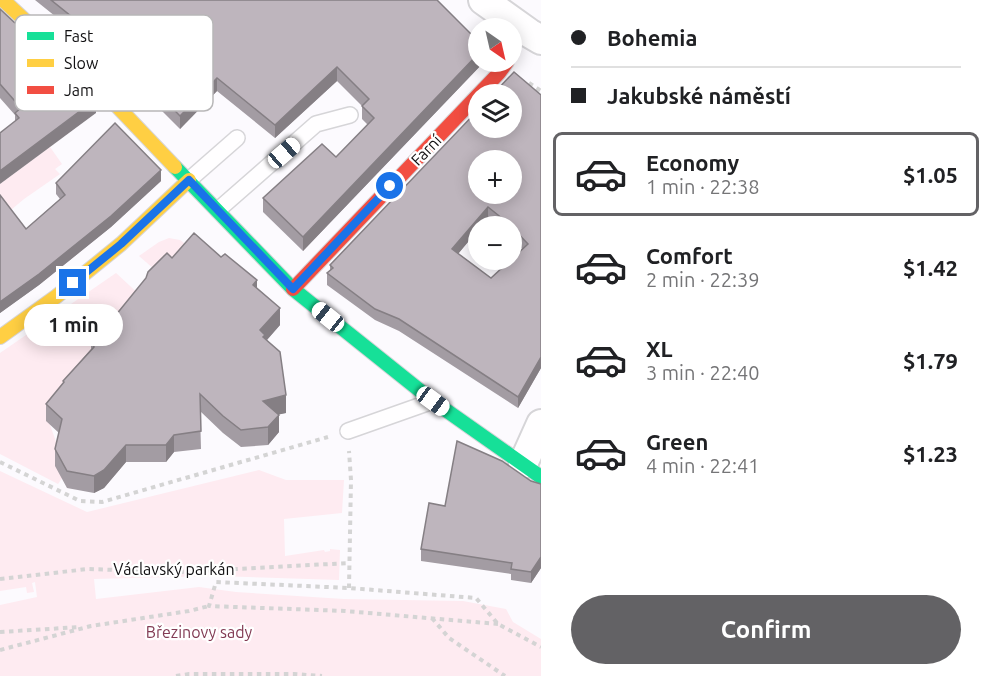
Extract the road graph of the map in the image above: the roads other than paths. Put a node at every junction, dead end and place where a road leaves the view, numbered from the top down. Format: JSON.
{"nodes":[{"id":1,"x":3,"y":0,"type":"edge"},
{"id":2,"x":483,"y":0,"type":"edge"},
{"id":3,"x":19,"y":15,"type":"edge"},
{"id":4,"x":537,"y":31,"type":"edge"},
{"id":5,"x":522,"y":46,"type":"edge"},
{"id":6,"x":500,"y":72,"type":"edge"},
{"id":7,"x":122,"y":111,"type":"edge"},
{"id":8,"x":350,"y":115,"type":"dead end"},
{"id":9,"x":237,"y":138,"type":"dead end"},
{"id":10,"x":189,"y":180,"type":"junction"},
{"id":11,"x":218,"y":210,"type":"junction"},
{"id":12,"x":293,"y":289,"type":"junction"},
{"id":13,"x":0,"y":337,"type":"edge"},
{"id":14,"x":433,"y":401,"type":"junction"},
{"id":15,"x":541,"y":424,"type":"edge"},
{"id":16,"x":348,"y":431,"type":"road end"},
{"id":17,"x":534,"y":472,"type":"edge"}],
"edges":[{"from":1,"to":3,"type":"street"},
{"from":2,"to":4,"type":"street"},
{"from":4,"to":5,"type":"street"},
{"from":6,"to":12,"type":"street","name":"Farní"},
{"from":7,"to":10,"type":"street"},
{"from":8,"to":11,"type":"lane"},
{"from":9,"to":10,"type":"lane"},
{"from":10,"to":11,"type":"street"},
{"from":10,"to":13,"type":"street"},
{"from":11,"to":12,"type":"street"},
{"from":12,"to":14,"type":"street"},
{"from":14,"to":16,"type":"lane"},
{"from":14,"to":17,"type":"street"},
{"from":15,"to":17,"type":"street"}]}
